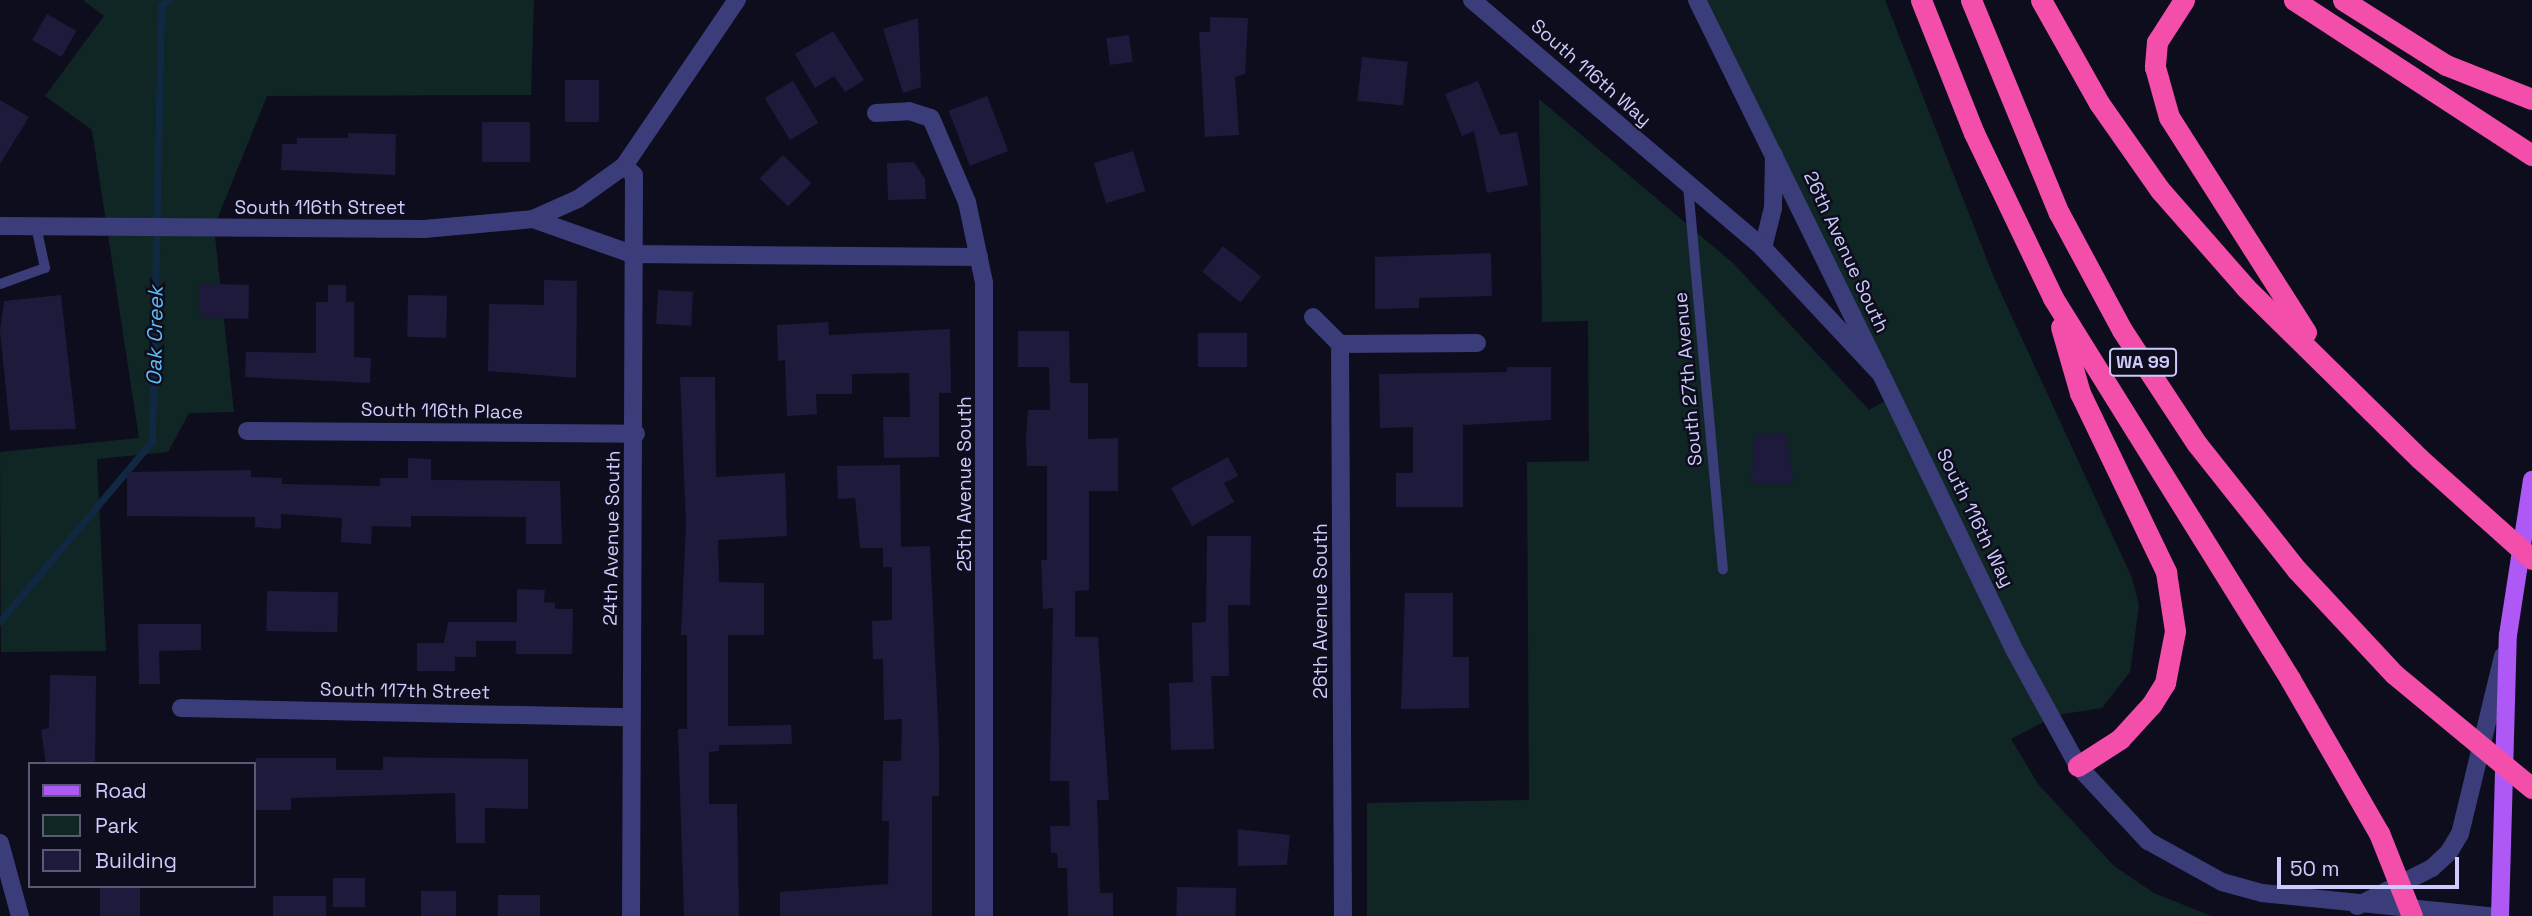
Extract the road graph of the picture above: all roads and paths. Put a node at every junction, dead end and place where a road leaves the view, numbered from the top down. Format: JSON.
{"nodes":[{"id":1,"x":737,"y":0,"type":"edge"},
{"id":2,"x":1472,"y":0,"type":"edge"},
{"id":3,"x":1698,"y":0,"type":"edge"},
{"id":4,"x":1922,"y":0,"type":"edge"},
{"id":5,"x":1971,"y":0,"type":"edge"},
{"id":6,"x":2040,"y":0,"type":"edge"},
{"id":7,"x":2184,"y":0,"type":"edge"},
{"id":8,"x":2294,"y":0,"type":"edge"},
{"id":9,"x":2343,"y":0,"type":"edge"},
{"id":10,"x":2532,"y":99,"type":"edge"},
{"id":11,"x":876,"y":113,"type":"dead end"},
{"id":12,"x":1774,"y":148,"type":"junction"},
{"id":13,"x":2532,"y":155,"type":"edge"},
{"id":14,"x":624,"y":166,"type":"junction"},
{"id":15,"x":1688,"y":186,"type":"junction"},
{"id":16,"x":533,"y":219,"type":"junction"},
{"id":17,"x":0,"y":226,"type":"edge"},
{"id":18,"x":36,"y":226,"type":"junction"},
{"id":19,"x":1763,"y":248,"type":"junction"},
{"id":20,"x":632,"y":254,"type":"junction"},
{"id":21,"x":979,"y":257,"type":"junction"},
{"id":22,"x":0,"y":284,"type":"edge"},
{"id":23,"x":2053,"y":299,"type":"junction"},
{"id":24,"x":1313,"y":317,"type":"dead end"},
{"id":25,"x":1476,"y":343,"type":"dead end"},
{"id":26,"x":1340,"y":344,"type":"junction"},
{"id":27,"x":2333,"y":371,"type":"junction"},
{"id":28,"x":1881,"y":374,"type":"junction"},
{"id":29,"x":247,"y":430,"type":"dead end"},
{"id":30,"x":636,"y":434,"type":"junction"},
{"id":31,"x":2532,"y":480,"type":"edge"},
{"id":32,"x":2532,"y":558,"type":"edge"},
{"id":33,"x":1723,"y":569,"type":"dead end"},
{"id":34,"x":2508,"y":635,"type":"junction"},
{"id":35,"x":181,"y":708,"type":"dead end"},
{"id":36,"x":628,"y":717,"type":"junction"},
{"id":37,"x":2078,"y":766,"type":"junction"},
{"id":38,"x":2532,"y":788,"type":"edge"},
{"id":39,"x":0,"y":843,"type":"edge"},
{"id":40,"x":2357,"y":906,"type":"junction"},
{"id":41,"x":20,"y":916,"type":"edge"},
{"id":42,"x":631,"y":916,"type":"edge"},
{"id":43,"x":984,"y":916,"type":"edge"},
{"id":44,"x":1343,"y":916,"type":"edge"},
{"id":45,"x":2412,"y":916,"type":"edge"},
{"id":46,"x":2490,"y":916,"type":"edge"},
{"id":47,"x":2500,"y":916,"type":"edge"}],
"edges":[{"from":1,"to":14,"type":"street"},
{"from":2,"to":15,"type":"street","name":"South 116th Way"},
{"from":3,"to":12,"type":"street","name":"26th Avenue South"},
{"from":4,"to":23,"type":"highway"},
{"from":5,"to":38,"type":"highway","number":"WA 99","bridge":true},
{"from":6,"to":27,"type":"highway"},
{"from":7,"to":27,"type":"highway"},
{"from":8,"to":13,"type":"highway"},
{"from":9,"to":10,"type":"highway"},
{"from":11,"to":21,"type":"street","name":"25th Avenue South"},
{"from":12,"to":19,"type":"street","name":"26th Avenue South"},
{"from":12,"to":28,"type":"street","name":"26th Avenue South"},
{"from":14,"to":16,"type":"street","name":"South 116th Street"},
{"from":14,"to":20,"type":"street","name":"24th Avenue South"},
{"from":15,"to":19,"type":"street","name":"South 116th Way"},
{"from":15,"to":33,"type":"lane","name":"South 27th Avenue"},
{"from":16,"to":18,"type":"street","name":"South 116th Street"},
{"from":16,"to":20,"type":"street"},
{"from":17,"to":18,"type":"street","name":"South 116th Street"},
{"from":18,"to":22,"type":"lane"},
{"from":19,"to":28,"type":"street","name":"South 116th Way"},
{"from":20,"to":21,"type":"street"},
{"from":20,"to":30,"type":"street","name":"24th Avenue South"},
{"from":21,"to":43,"type":"street","name":"25th Avenue South"},
{"from":23,"to":37,"type":"highway"},
{"from":23,"to":45,"type":"highway","bridge":true},
{"from":24,"to":26,"type":"street"},
{"from":25,"to":26,"type":"street"},
{"from":26,"to":44,"type":"street","name":"26th Avenue South"},
{"from":27,"to":32,"type":"highway","bridge":true},
{"from":28,"to":37,"type":"street","name":"South 116th Way"},
{"from":29,"to":30,"type":"street","name":"South 116th Place"},
{"from":30,"to":36,"type":"street","name":"24th Avenue South"},
{"from":31,"to":34,"type":"main road"},
{"from":34,"to":40,"type":"street"},
{"from":34,"to":47,"type":"main road"},
{"from":35,"to":36,"type":"street","name":"South 117th Street"},
{"from":36,"to":42,"type":"street","name":"24th Avenue South"},
{"from":37,"to":40,"type":"street","name":"South 116th Way"},
{"from":39,"to":41,"type":"street"},
{"from":40,"to":46,"type":"street","name":"South 116th Way"}]}
